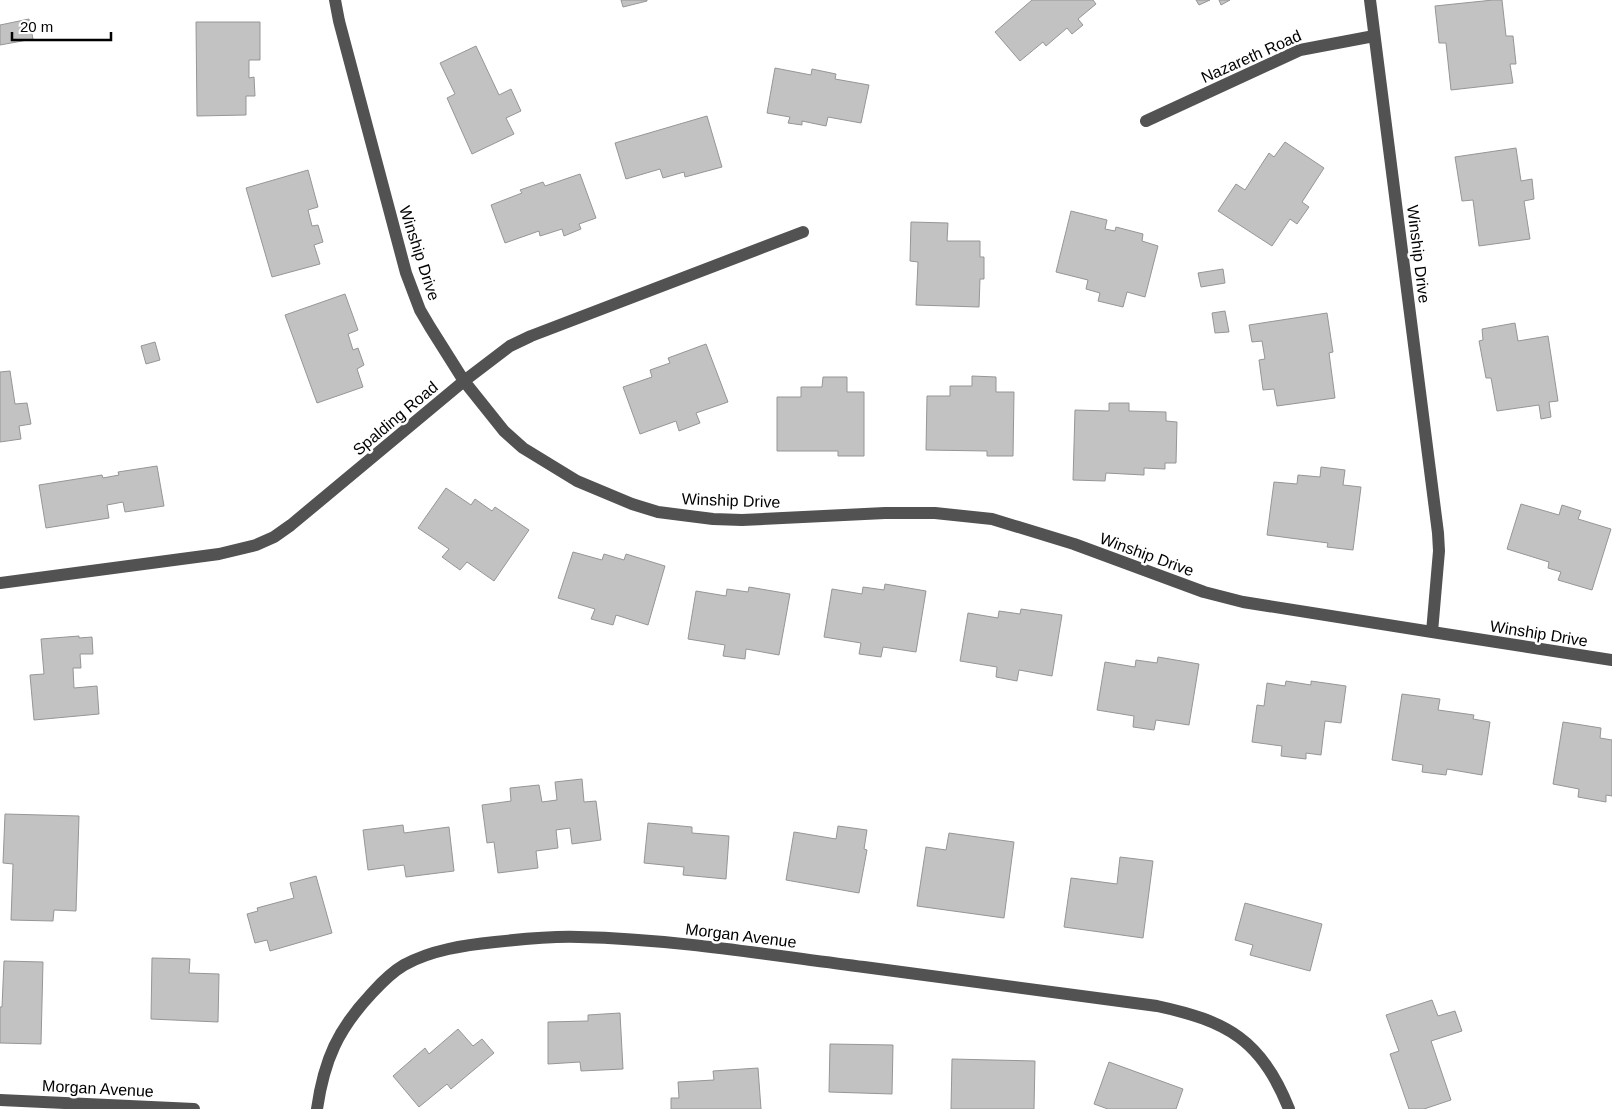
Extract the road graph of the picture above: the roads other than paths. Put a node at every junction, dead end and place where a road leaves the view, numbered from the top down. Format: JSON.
{"nodes":[{"id":1,"x":335,"y":0,"type":"edge"},
{"id":2,"x":1370,"y":0,"type":"edge"},
{"id":3,"x":1374,"y":36,"type":"junction"},
{"id":4,"x":1146,"y":121,"type":"dead end"},
{"id":5,"x":803,"y":232,"type":"dead end"},
{"id":6,"x":464,"y":381,"type":"junction"},
{"id":7,"x":0,"y":583,"type":"edge"},
{"id":8,"x":1432,"y":632,"type":"junction"},
{"id":9,"x":1612,"y":660,"type":"edge"},
{"id":10,"x":0,"y":1100,"type":"edge"},
{"id":11,"x":194,"y":1109,"type":"edge"},
{"id":12,"x":317,"y":1109,"type":"edge"},
{"id":13,"x":1289,"y":1109,"type":"edge"}],
"edges":[{"from":1,"to":6,"type":"street","name":"Winship Drive"},
{"from":2,"to":3,"type":"street","name":"Winship Drive"},
{"from":3,"to":4,"type":"street","name":"Nazareth Road"},
{"from":3,"to":8,"type":"street","name":"Winship Drive"},
{"from":5,"to":6,"type":"street","name":"Spalding Road"},
{"from":6,"to":7,"type":"street","name":"Spalding Road"},
{"from":6,"to":8,"type":"street","name":"Winship Drive"},
{"from":8,"to":9,"type":"street","name":"Winship Drive"},
{"from":10,"to":11,"type":"street","name":"Morgan Avenue"},
{"from":12,"to":13,"type":"street","name":"Morgan Avenue"}]}
